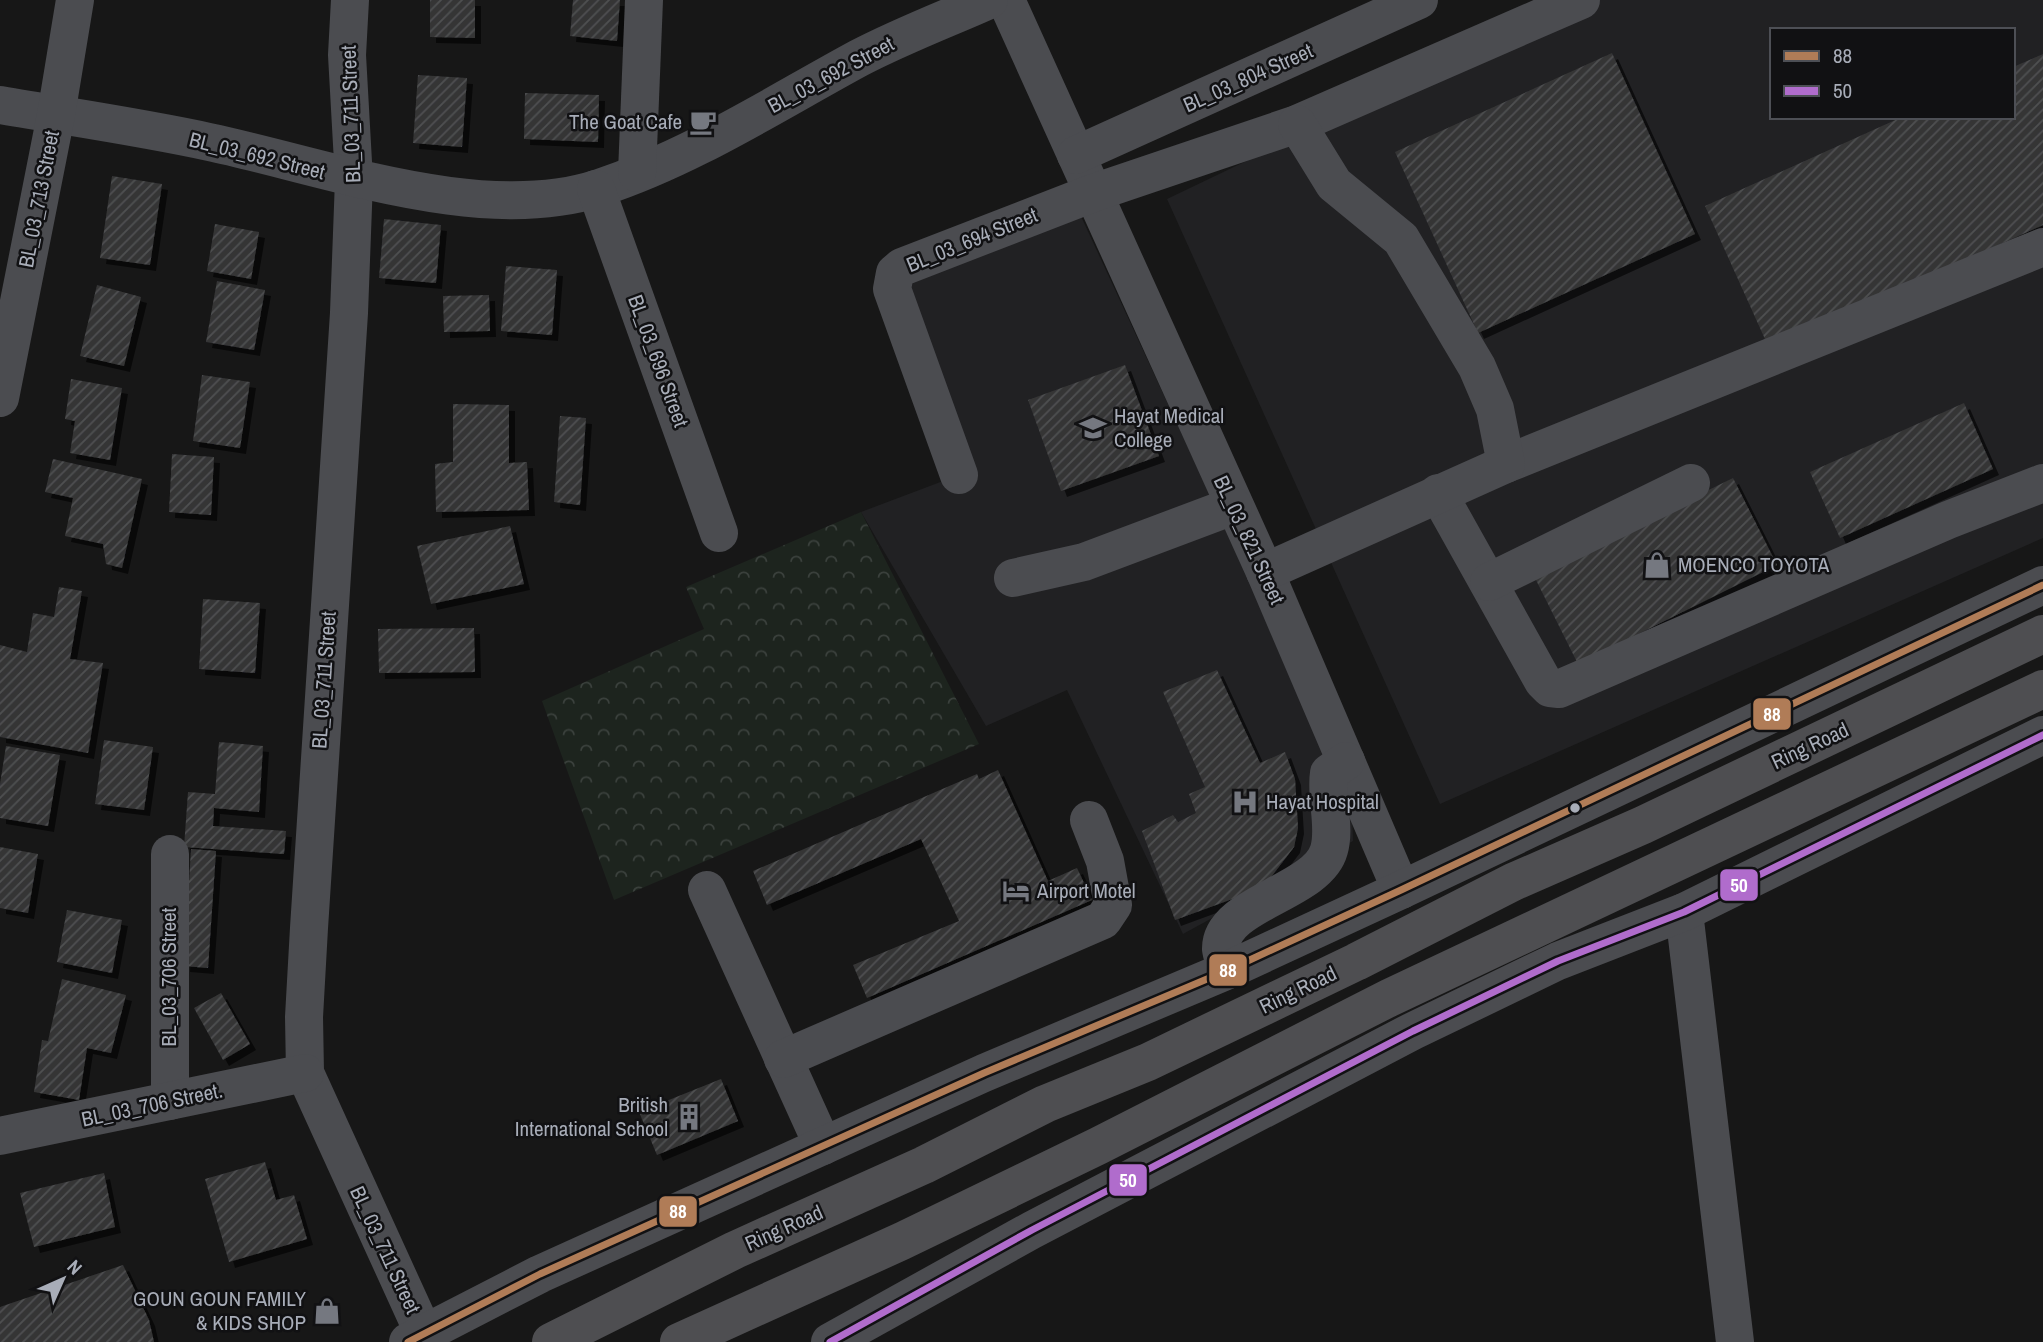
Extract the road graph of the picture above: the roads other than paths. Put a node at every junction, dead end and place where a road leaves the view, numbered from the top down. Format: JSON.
{"nodes":[{"id":1,"x":75,"y":0,"type":"edge"},
{"id":2,"x":350,"y":0,"type":"edge"},
{"id":3,"x":644,"y":0,"type":"edge"},
{"id":4,"x":989,"y":0,"type":"edge"},
{"id":5,"x":1006,"y":0,"type":"edge"},
{"id":6,"x":1581,"y":0,"type":"edge"},
{"id":7,"x":1395,"y":5,"type":"edge"},
{"id":8,"x":0,"y":105,"type":"edge"},
{"id":9,"x":56,"y":115,"type":"junction"},
{"id":10,"x":1297,"y":124,"type":"junction"},
{"id":11,"x":1076,"y":155,"type":"junction"},
{"id":12,"x":637,"y":173,"type":"junction"},
{"id":13,"x":354,"y":180,"type":"junction"},
{"id":14,"x":596,"y":189,"type":"junction"},
{"id":15,"x":1093,"y":193,"type":"junction"},
{"id":16,"x":2043,"y":247,"type":"edge"},
{"id":17,"x":0,"y":398,"type":"edge"},
{"id":18,"x":1506,"y":464,"type":"junction"},
{"id":19,"x":959,"y":475,"type":"dead end"},
{"id":20,"x":1691,"y":483,"type":"dead end"},
{"id":21,"x":2043,"y":483,"type":"edge"},
{"id":22,"x":1438,"y":493,"type":"junction"},
{"id":23,"x":1233,"y":506,"type":"junction"},
{"id":24,"x":719,"y":533,"type":"dead end"},
{"id":25,"x":1265,"y":572,"type":"junction"},
{"id":26,"x":1013,"y":578,"type":"dead end"},
{"id":27,"x":1489,"y":582,"type":"junction"},
{"id":28,"x":2043,"y":585,"type":"edge"},
{"id":29,"x":2043,"y":634,"type":"edge"},
{"id":30,"x":2043,"y":689,"type":"edge"},
{"id":31,"x":2043,"y":735,"type":"edge"},
{"id":32,"x":1346,"y":761,"type":"junction"},
{"id":33,"x":1089,"y":820,"type":"dead end"},
{"id":34,"x":170,"y":854,"type":"dead end"},
{"id":35,"x":708,"y":890,"type":"dead end"},
{"id":36,"x":1401,"y":890,"type":"junction"},
{"id":37,"x":1684,"y":912,"type":"junction"},
{"id":38,"x":1226,"y":971,"type":"junction"},
{"id":39,"x":783,"y":1059,"type":"junction"},
{"id":40,"x":305,"y":1073,"type":"junction"},
{"id":41,"x":170,"y":1101,"type":"junction"},
{"id":42,"x":0,"y":1136,"type":"edge"},
{"id":43,"x":822,"y":1146,"type":"junction"},
{"id":44,"x":416,"y":1338,"type":"edge"},
{"id":45,"x":551,"y":1342,"type":"edge"},
{"id":46,"x":679,"y":1342,"type":"edge"},
{"id":47,"x":830,"y":1342,"type":"edge"},
{"id":48,"x":1735,"y":1342,"type":"edge"}],
"edges":[{"from":1,"to":9,"type":"street","name":"BL_03_713 Street"},
{"from":2,"to":13,"type":"street","name":"BL_03_711 Street"},
{"from":3,"to":12,"type":"street"},
{"from":4,"to":12,"type":"street","name":"BL_03_692 Street"},
{"from":5,"to":11,"type":"street","name":"BL_03_821 Street"},
{"from":6,"to":10,"type":"street"},
{"from":7,"to":11,"type":"street","name":"BL_03_804 Street"},
{"from":8,"to":9,"type":"street","name":"BL_03_692 Street"},
{"from":9,"to":13,"type":"street","name":"BL_03_692 Street"},
{"from":9,"to":17,"type":"street","name":"BL_03_713 Street"},
{"from":10,"to":15,"type":"street"},
{"from":10,"to":18,"type":"street"},
{"from":11,"to":15,"type":"street","name":"BL_03_821 Street"},
{"from":12,"to":14,"type":"street","name":"BL_03_692 Street"},
{"from":13,"to":14,"type":"street","name":"BL_03_692 Street"},
{"from":13,"to":40,"type":"street","name":"BL_03_711 Street"},
{"from":14,"to":24,"type":"street","name":"BL_03_696 Street"},
{"from":15,"to":19,"type":"street","name":"BL_03_694 Street"},
{"from":15,"to":23,"type":"street","name":"BL_03_821 Street"},
{"from":16,"to":18,"type":"street"},
{"from":18,"to":22,"type":"street"},
{"from":20,"to":27,"type":"street"},
{"from":21,"to":27,"type":"street"},
{"from":22,"to":25,"type":"street"},
{"from":22,"to":27,"type":"street"},
{"from":23,"to":25,"type":"street","name":"BL_03_821 Street"},
{"from":23,"to":26,"type":"street"},
{"from":25,"to":32,"type":"street","name":"BL_03_821 Street"},
{"from":28,"to":36,"type":"street"},
{"from":29,"to":45,"type":"highway","name":"Ring Road"},
{"from":30,"to":46,"type":"highway"},
{"from":31,"to":37,"type":"street"},
{"from":32,"to":36,"type":"street","name":"BL_03_821 Street"},
{"from":32,"to":38,"type":"street"},
{"from":33,"to":39,"type":"street"},
{"from":34,"to":41,"type":"street","name":"BL_03_706 Street"},
{"from":35,"to":39,"type":"street"},
{"from":36,"to":38,"type":"street"},
{"from":37,"to":47,"type":"street"},
{"from":37,"to":48,"type":"street"},
{"from":38,"to":43,"type":"street"},
{"from":39,"to":43,"type":"street"},
{"from":40,"to":41,"type":"street","name":"BL_03_706 Street."},
{"from":40,"to":44,"type":"street","name":"BL_03_711 Street"},
{"from":41,"to":42,"type":"street","name":"BL_03_706 Street."},
{"from":43,"to":44,"type":"street"}]}
